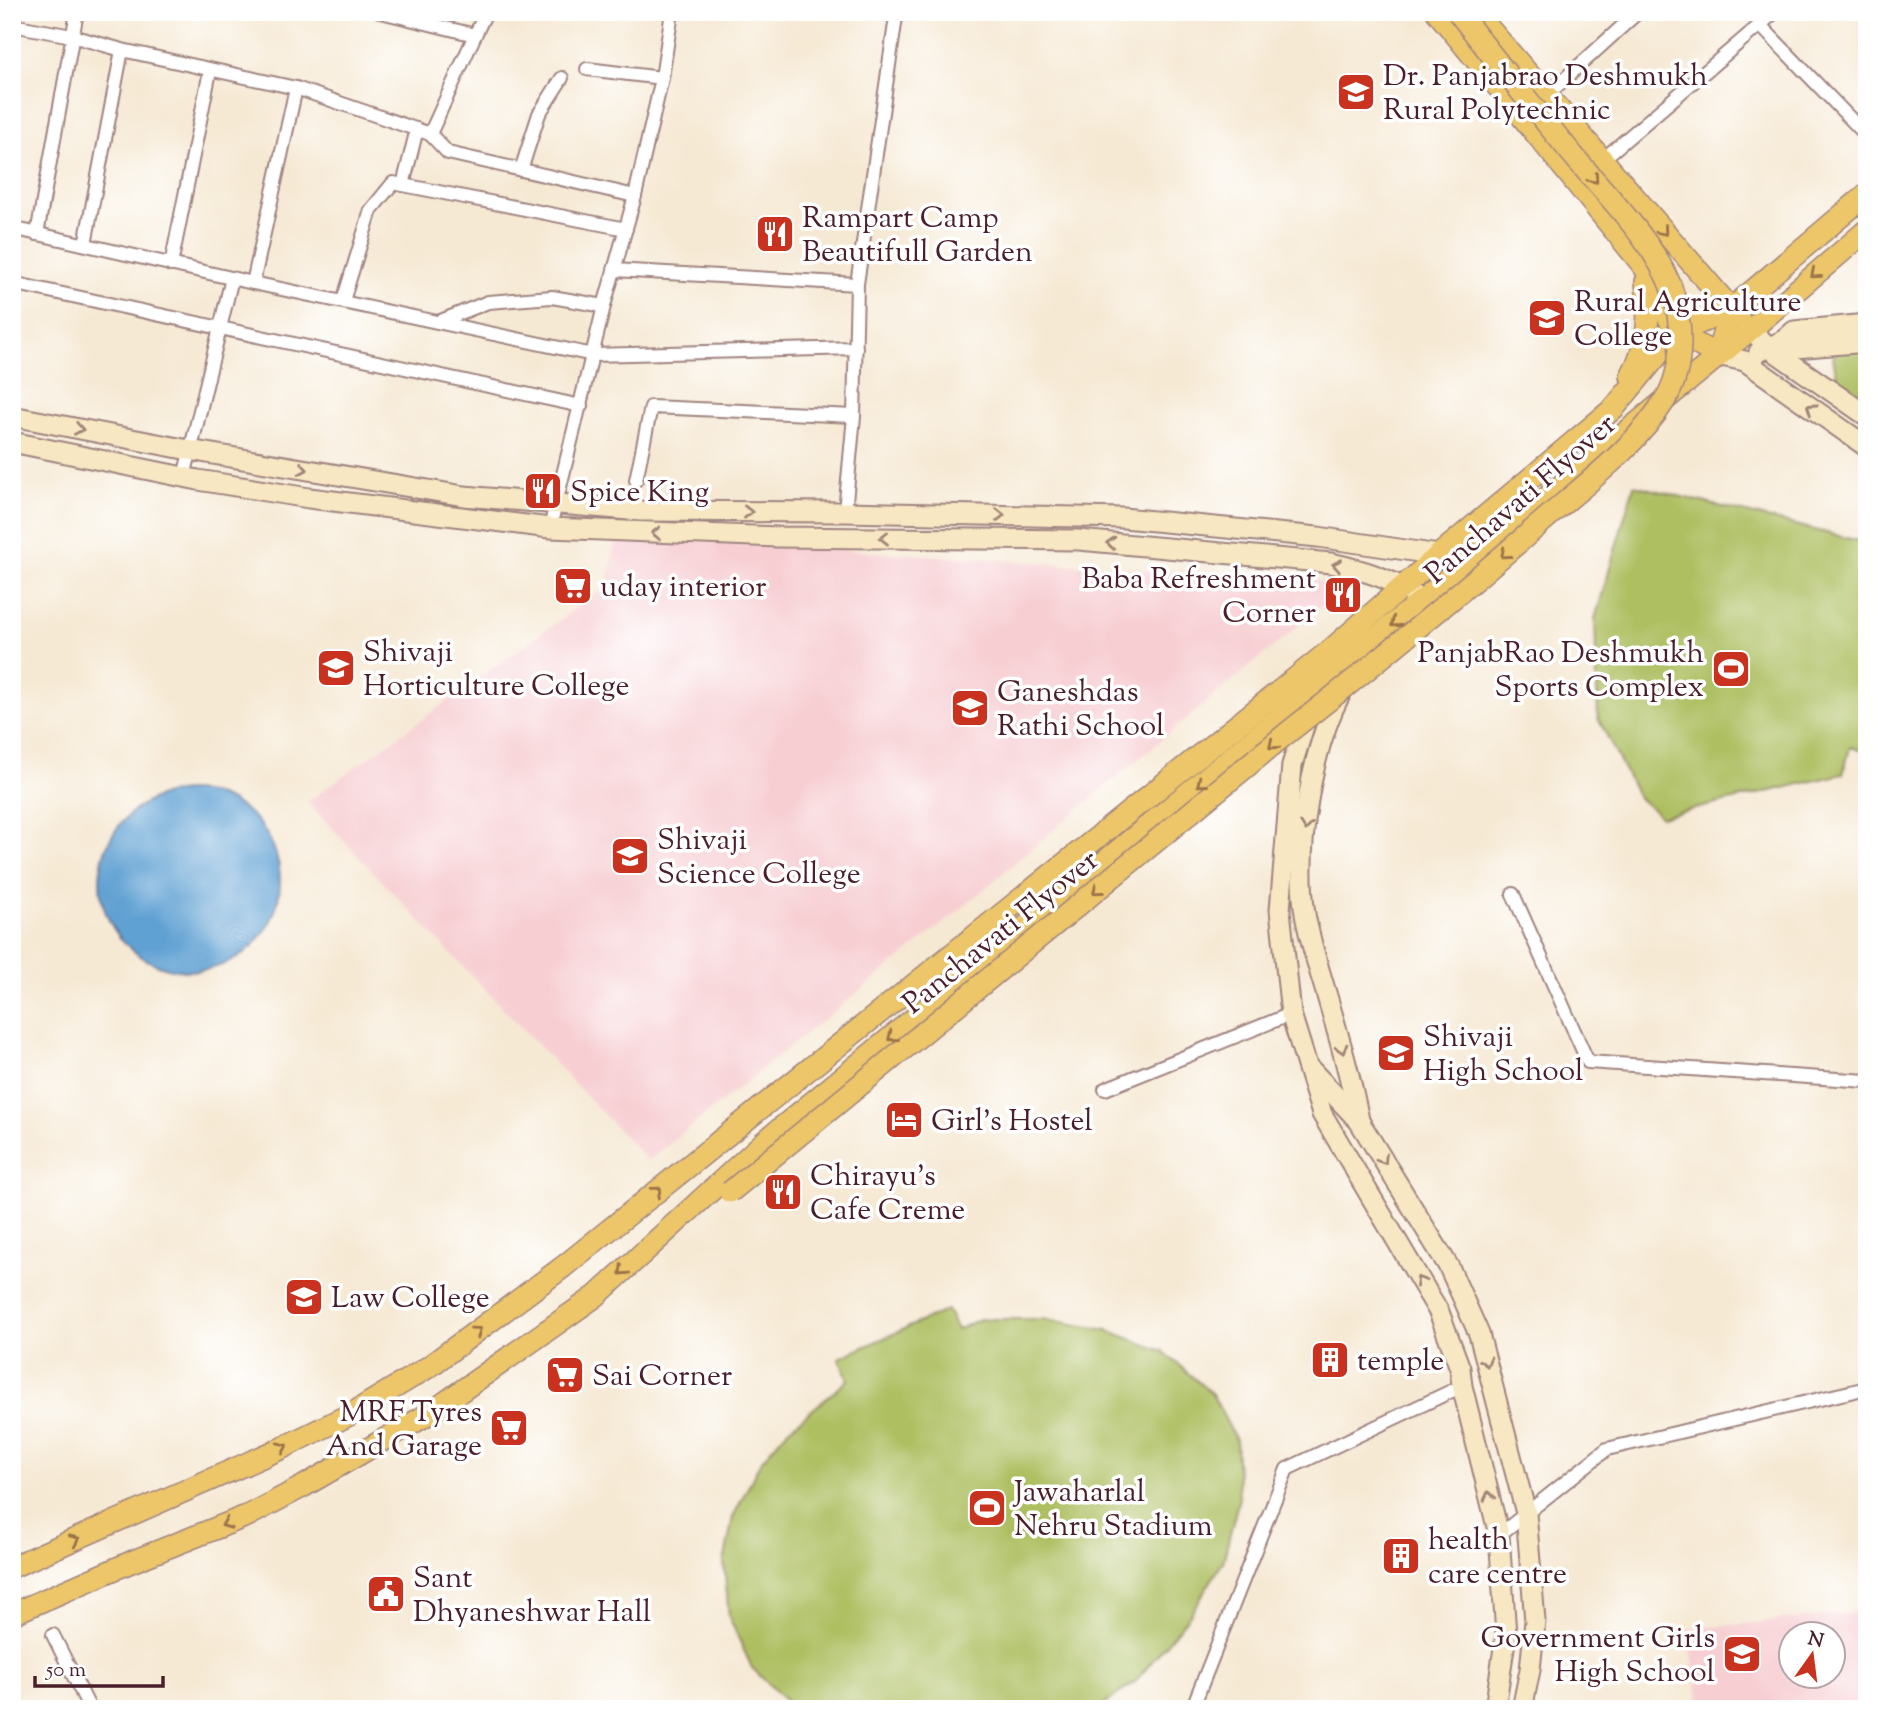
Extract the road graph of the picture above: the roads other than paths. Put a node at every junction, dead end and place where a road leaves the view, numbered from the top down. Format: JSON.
{"nodes":[{"id":1,"x":77,"y":12,"type":"edge"},
{"id":2,"x":381,"y":12,"type":"edge"},
{"id":3,"x":486,"y":12,"type":"edge"},
{"id":4,"x":672,"y":12,"type":"edge"},
{"id":5,"x":905,"y":12,"type":"edge"},
{"id":6,"x":1437,"y":12,"type":"edge"},
{"id":7,"x":1458,"y":12,"type":"edge"},
{"id":8,"x":1638,"y":12,"type":"edge"},
{"id":9,"x":1775,"y":12,"type":"edge"},
{"id":10,"x":1484,"y":16,"type":"edge"},
{"id":11,"x":12,"y":25,"type":"edge"},
{"id":12,"x":1760,"y":25,"type":"junction"},
{"id":13,"x":475,"y":35,"type":"junction"},
{"id":14,"x":72,"y":36,"type":"junction"},
{"id":15,"x":122,"y":50,"type":"junction"},
{"id":16,"x":587,"y":69,"type":"dead end"},
{"id":17,"x":210,"y":71,"type":"junction"},
{"id":18,"x":562,"y":78,"type":"dead end"},
{"id":19,"x":662,"y":78,"type":"junction"},
{"id":20,"x":296,"y":88,"type":"junction"},
{"id":21,"x":1546,"y":96,"type":"junction"},
{"id":22,"x":423,"y":132,"type":"junction"},
{"id":23,"x":1867,"y":136,"type":"edge"},
{"id":24,"x":1602,"y":160,"type":"junction"},
{"id":25,"x":521,"y":170,"type":"junction"},
{"id":26,"x":403,"y":185,"type":"junction"},
{"id":27,"x":1867,"y":194,"type":"edge"},
{"id":28,"x":635,"y":196,"type":"junction"},
{"id":29,"x":12,"y":228,"type":"edge"},
{"id":30,"x":625,"y":229,"type":"junction"},
{"id":31,"x":1867,"y":230,"type":"edge"},
{"id":32,"x":37,"y":234,"type":"junction"},
{"id":33,"x":85,"y":244,"type":"junction"},
{"id":34,"x":171,"y":265,"type":"junction"},
{"id":35,"x":1645,"y":268,"type":"junction"},
{"id":36,"x":614,"y":270,"type":"junction"},
{"id":37,"x":232,"y":278,"type":"junction"},
{"id":38,"x":12,"y":283,"type":"edge"},
{"id":39,"x":253,"y":283,"type":"junction"},
{"id":40,"x":857,"y":284,"type":"junction"},
{"id":41,"x":343,"y":301,"type":"junction"},
{"id":42,"x":604,"y":306,"type":"junction"},
{"id":43,"x":1730,"y":310,"type":"junction"},
{"id":44,"x":438,"y":322,"type":"junction"},
{"id":45,"x":1867,"y":324,"type":"edge"},
{"id":46,"x":220,"y":329,"type":"junction"},
{"id":47,"x":1751,"y":329,"type":"junction"},
{"id":48,"x":1676,"y":333,"type":"junction"},
{"id":49,"x":1723,"y":334,"type":"junction"},
{"id":50,"x":1867,"y":342,"type":"edge"},
{"id":51,"x":1776,"y":344,"type":"junction"},
{"id":52,"x":856,"y":348,"type":"junction"},
{"id":53,"x":593,"y":355,"type":"junction"},
{"id":54,"x":1717,"y":355,"type":"junction"},
{"id":55,"x":1745,"y":361,"type":"junction"},
{"id":56,"x":581,"y":405,"type":"junction"},
{"id":57,"x":1614,"y":408,"type":"junction"},
{"id":58,"x":12,"y":416,"type":"edge"},
{"id":59,"x":854,"y":416,"type":"junction"},
{"id":60,"x":1867,"y":416,"type":"edge"},
{"id":61,"x":12,"y":442,"type":"edge"},
{"id":62,"x":1867,"y":447,"type":"edge"},
{"id":63,"x":189,"y":450,"type":"junction"},
{"id":64,"x":184,"y":477,"type":"junction"},
{"id":65,"x":636,"y":480,"type":"dead end"},
{"id":66,"x":555,"y":503,"type":"junction"},
{"id":67,"x":845,"y":512,"type":"junction"},
{"id":68,"x":952,"y":514,"type":"junction"},
{"id":69,"x":550,"y":528,"type":"junction"},
{"id":70,"x":953,"y":538,"type":"junction"},
{"id":71,"x":1438,"y":555,"type":"junction"},
{"id":72,"x":1463,"y":567,"type":"junction"},
{"id":73,"x":1402,"y":587,"type":"junction"},
{"id":74,"x":1421,"y":601,"type":"junction"},
{"id":75,"x":1333,"y":648,"type":"junction"},
{"id":76,"x":1318,"y":687,"type":"junction"},
{"id":77,"x":1342,"y":691,"type":"junction"},
{"id":78,"x":1513,"y":894,"type":"dead end"},
{"id":79,"x":1291,"y":1014,"type":"junction"},
{"id":80,"x":1310,"y":1070,"type":"junction"},
{"id":81,"x":1867,"y":1081,"type":"edge"},
{"id":82,"x":1105,"y":1089,"type":"dead end"},
{"id":83,"x":1359,"y":1121,"type":"junction"},
{"id":84,"x":691,"y":1209,"type":"junction"},
{"id":85,"x":1462,"y":1386,"type":"junction"},
{"id":86,"x":1867,"y":1388,"type":"edge"},
{"id":87,"x":1526,"y":1513,"type":"junction"},
{"id":88,"x":1499,"y":1535,"type":"junction"},
{"id":89,"x":12,"y":1567,"type":"edge"},
{"id":90,"x":12,"y":1614,"type":"edge"},
{"id":91,"x":53,"y":1635,"type":"dead end"},
{"id":92,"x":90,"y":1709,"type":"edge"},
{"id":93,"x":1192,"y":1709,"type":"edge"},
{"id":94,"x":1495,"y":1709,"type":"edge"},
{"id":95,"x":1522,"y":1709,"type":"edge"}],
"edges":[{"from":1,"to":14,"type":"street"},
{"from":2,"to":13,"type":"street"},
{"from":3,"to":13,"type":"street"},
{"from":4,"to":19,"type":"street"},
{"from":5,"to":40,"type":"street"},
{"from":6,"to":35,"type":"main road"},
{"from":7,"to":77,"type":"main road","name":"Panchavati Flyover","one_way":true,"bridge":true},
{"from":8,"to":21,"type":"street"},
{"from":9,"to":12,"type":"street"},
{"from":10,"to":21,"type":"main road"},
{"from":11,"to":14,"type":"street"},
{"from":12,"to":23,"type":"street"},
{"from":12,"to":24,"type":"street"},
{"from":13,"to":22,"type":"street"},
{"from":14,"to":15,"type":"street"},
{"from":14,"to":32,"type":"street"},
{"from":15,"to":17,"type":"street"},
{"from":15,"to":33,"type":"street"},
{"from":16,"to":19,"type":"street"},
{"from":17,"to":20,"type":"street"},
{"from":17,"to":34,"type":"street"},
{"from":18,"to":25,"type":"street"},
{"from":19,"to":28,"type":"street"},
{"from":20,"to":22,"type":"street"},
{"from":20,"to":39,"type":"street"},
{"from":21,"to":24,"type":"main road"},
{"from":22,"to":25,"type":"street"},
{"from":22,"to":26,"type":"street"},
{"from":24,"to":43,"type":"main road","one_way":true},
{"from":25,"to":28,"type":"street"},
{"from":26,"to":30,"type":"street"},
{"from":26,"to":41,"type":"street"},
{"from":27,"to":43,"type":"main road"},
{"from":28,"to":30,"type":"street"},
{"from":29,"to":32,"type":"street"},
{"from":30,"to":36,"type":"street"},
{"from":31,"to":47,"type":"main road","one_way":true},
{"from":32,"to":33,"type":"street"},
{"from":33,"to":34,"type":"street"},
{"from":34,"to":37,"type":"street"},
{"from":35,"to":48,"type":"main road"},
{"from":35,"to":57,"type":"main road"},
{"from":36,"to":40,"type":"street"},
{"from":36,"to":42,"type":"street"},
{"from":37,"to":39,"type":"street"},
{"from":37,"to":46,"type":"street"},
{"from":38,"to":46,"type":"street"},
{"from":39,"to":41,"type":"street"},
{"from":40,"to":52,"type":"street"},
{"from":41,"to":44,"type":"street"},
{"from":42,"to":44,"type":"street"},
{"from":42,"to":53,"type":"street"},
{"from":43,"to":47,"type":"main road"},
{"from":43,"to":48,"type":"main road"},
{"from":43,"to":49,"type":"main road"},
{"from":44,"to":53,"type":"street"},
{"from":45,"to":51,"type":"street"},
{"from":46,"to":56,"type":"street"},
{"from":46,"to":63,"type":"street"},
{"from":47,"to":49,"type":"main road"},
{"from":47,"to":51,"type":"street"},
{"from":47,"to":54,"type":"main road"},
{"from":48,"to":49,"type":"main road"},
{"from":48,"to":54,"type":"main road"},
{"from":48,"to":57,"type":"main road"},
{"from":49,"to":54,"type":"main road"},
{"from":50,"to":51,"type":"street"},
{"from":51,"to":55,"type":"street"},
{"from":51,"to":60,"type":"street"},
{"from":52,"to":53,"type":"street"},
{"from":52,"to":59,"type":"street"},
{"from":53,"to":56,"type":"street"},
{"from":54,"to":55,"type":"street"},
{"from":54,"to":72,"type":"main road"},
{"from":62,"to":55,"type":"street","one_way":true},
{"from":56,"to":66,"type":"street"},
{"from":57,"to":71,"type":"main road"},
{"from":58,"to":63,"type":"street","one_way":true},
{"from":59,"to":65,"type":"street"},
{"from":59,"to":67,"type":"street"},
{"from":61,"to":64,"type":"street"},
{"from":63,"to":64,"type":"street"},
{"from":63,"to":66,"type":"street","one_way":true},
{"from":64,"to":69,"type":"street"},
{"from":66,"to":67,"type":"street","one_way":true},
{"from":66,"to":69,"type":"street"},
{"from":67,"to":68,"type":"street"},
{"from":68,"to":70,"type":"street"},
{"from":68,"to":71,"type":"street","one_way":true},
{"from":70,"to":69,"type":"street","one_way":true},
{"from":73,"to":70,"type":"street","one_way":true},
{"from":71,"to":72,"type":"street"},
{"from":71,"to":73,"type":"main road"},
{"from":72,"to":74,"type":"main road"},
{"from":73,"to":74,"type":"street"},
{"from":73,"to":75,"type":"main road"},
{"from":74,"to":76,"type":"main road","one_way":true},
{"from":75,"to":76,"type":"street"},
{"from":89,"to":75,"type":"main road","one_way":true},
{"from":76,"to":79,"type":"street"},
{"from":76,"to":84,"type":"main road","one_way":true},
{"from":77,"to":83,"type":"street","name":"Panchavati Flyover","one_way":true},
{"from":77,"to":84,"type":"main road","name":"Panchavati Flyover","one_way":true,"bridge":true},
{"from":78,"to":81,"type":"street"},
{"from":79,"to":80,"type":"street"},
{"from":79,"to":82,"type":"street"},
{"from":80,"to":83,"type":"street"},
{"from":85,"to":80,"type":"street","one_way":true},
{"from":83,"to":87,"type":"street","one_way":true},
{"from":84,"to":90,"type":"main road","one_way":true},
{"from":88,"to":85,"type":"street","one_way":true},
{"from":85,"to":93,"type":"street"},
{"from":86,"to":87,"type":"street"},
{"from":87,"to":88,"type":"street"},
{"from":87,"to":95,"type":"street"},
{"from":88,"to":94,"type":"street"},
{"from":91,"to":92,"type":"street"}]}
